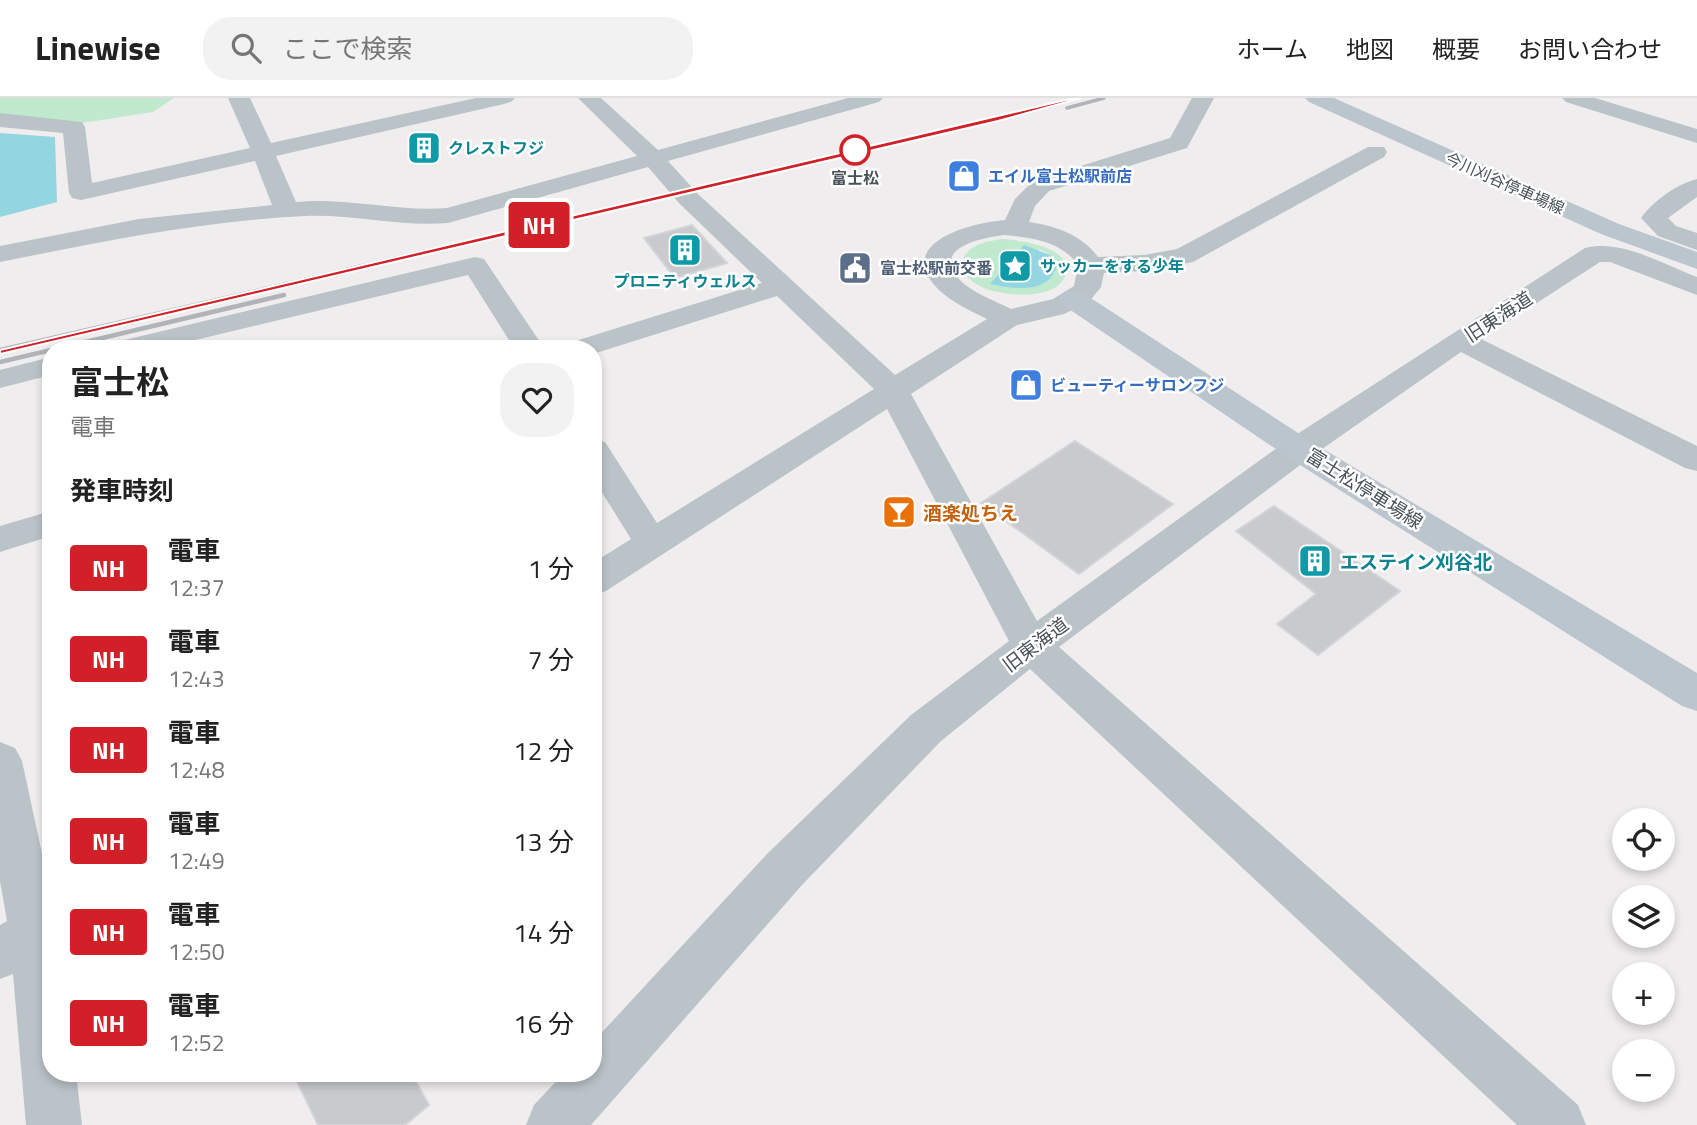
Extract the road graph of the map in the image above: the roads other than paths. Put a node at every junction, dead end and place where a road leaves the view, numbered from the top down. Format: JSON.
{"nodes":[{"id":1,"x":239,"y":98,"type":"edge"},
{"id":2,"x":504,"y":98,"type":"edge"},
{"id":3,"x":589,"y":98,"type":"edge"},
{"id":4,"x":872,"y":98,"type":"edge"},
{"id":5,"x":1203,"y":98,"type":"edge"},
{"id":6,"x":1316,"y":98,"type":"edge"},
{"id":7,"x":1573,"y":98,"type":"edge"},
{"id":8,"x":0,"y":120,"type":"edge"},
{"id":9,"x":1697,"y":136,"type":"edge"},
{"id":10,"x":263,"y":152,"type":"junction"},
{"id":11,"x":1376,"y":152,"type":"dead end"},
{"id":12,"x":653,"y":158,"type":"junction"},
{"id":13,"x":1697,"y":186,"type":"edge"},
{"id":14,"x":288,"y":211,"type":"junction"},
{"id":15,"x":1015,"y":227,"type":"junction"},
{"id":16,"x":1697,"y":242,"type":"edge"},
{"id":17,"x":0,"y":254,"type":"edge"},
{"id":18,"x":1697,"y":261,"type":"edge"},
{"id":19,"x":1091,"y":265,"type":"junction"},
{"id":20,"x":780,"y":286,"type":"junction"},
{"id":21,"x":1697,"y":287,"type":"edge"},
{"id":22,"x":1073,"y":299,"type":"junction"},
{"id":23,"x":1008,"y":318,"type":"junction"},
{"id":24,"x":160,"y":340,"type":"edge"},
{"id":25,"x":524,"y":340,"type":"edge"},
{"id":26,"x":1460,"y":340,"type":"junction"},
{"id":27,"x":602,"y":342,"type":"edge"},
{"id":28,"x":42,"y":368,"type":"edge"},
{"id":29,"x":0,"y":379,"type":"edge"},
{"id":30,"x":892,"y":390,"type":"junction"},
{"id":31,"x":1300,"y":448,"type":"junction"},
{"id":32,"x":1697,"y":460,"type":"edge"},
{"id":33,"x":602,"y":464,"type":"edge"},
{"id":34,"x":42,"y":526,"type":"edge"},
{"id":35,"x":0,"y":539,"type":"edge"},
{"id":36,"x":652,"y":544,"type":"junction"},
{"id":37,"x":602,"y":575,"type":"edge"},
{"id":38,"x":1031,"y":646,"type":"junction"},
{"id":39,"x":1697,"y":694,"type":"edge"},
{"id":40,"x":0,"y":761,"type":"edge"},
{"id":41,"x":28,"y":936,"type":"edge"},
{"id":42,"x":42,"y":1038,"type":"edge"},
{"id":43,"x":602,"y":1072,"type":"edge"},
{"id":44,"x":48,"y":1082,"type":"edge"},
{"id":45,"x":593,"y":1082,"type":"edge"},
{"id":46,"x":54,"y":1125,"type":"edge"},
{"id":47,"x":554,"y":1125,"type":"edge"},
{"id":48,"x":1558,"y":1125,"type":"edge"}],
"edges":[{"from":1,"to":10,"type":"street"},
{"from":2,"to":10,"type":"street"},
{"from":3,"to":12,"type":"street"},
{"from":4,"to":12,"type":"street"},
{"from":5,"to":15,"type":"street"},
{"from":6,"to":18,"type":"main road","name":"今川刈谷停車場線"},
{"from":7,"to":9,"type":"street"},
{"from":8,"to":10,"type":"street"},
{"from":10,"to":14,"type":"street"},
{"from":11,"to":19,"type":"street"},
{"from":12,"to":14,"type":"street"},
{"from":12,"to":20,"type":"street"},
{"from":13,"to":16,"type":"street"},
{"from":14,"to":17,"type":"street"},
{"from":15,"to":19,"type":"street"},
{"from":15,"to":23,"type":"street"},
{"from":19,"to":22,"type":"street"},
{"from":20,"to":27,"type":"street"},
{"from":20,"to":30,"type":"street"},
{"from":21,"to":26,"type":"street","name":"旧東海道"},
{"from":22,"to":23,"type":"street"},
{"from":22,"to":31,"type":"main road","name":"富士松停車場線"},
{"from":23,"to":30,"type":"street"},
{"from":24,"to":25,"type":"street"},
{"from":26,"to":31,"type":"street","name":"旧東海道"},
{"from":26,"to":32,"type":"street"},
{"from":28,"to":29,"type":"street"},
{"from":30,"to":36,"type":"street"},
{"from":30,"to":38,"type":"street"},
{"from":31,"to":38,"type":"street","name":"旧東海道"},
{"from":31,"to":39,"type":"main road","name":"富士松停車場線"},
{"from":33,"to":36,"type":"street"},
{"from":34,"to":35,"type":"street"},
{"from":36,"to":37,"type":"street"},
{"from":38,"to":43,"type":"street","name":"旧東海道"},
{"from":38,"to":48,"type":"street"},
{"from":40,"to":41,"type":"street"},
{"from":41,"to":42,"type":"street"},
{"from":44,"to":46,"type":"street"},
{"from":45,"to":47,"type":"street","name":"旧東海道"}]}
